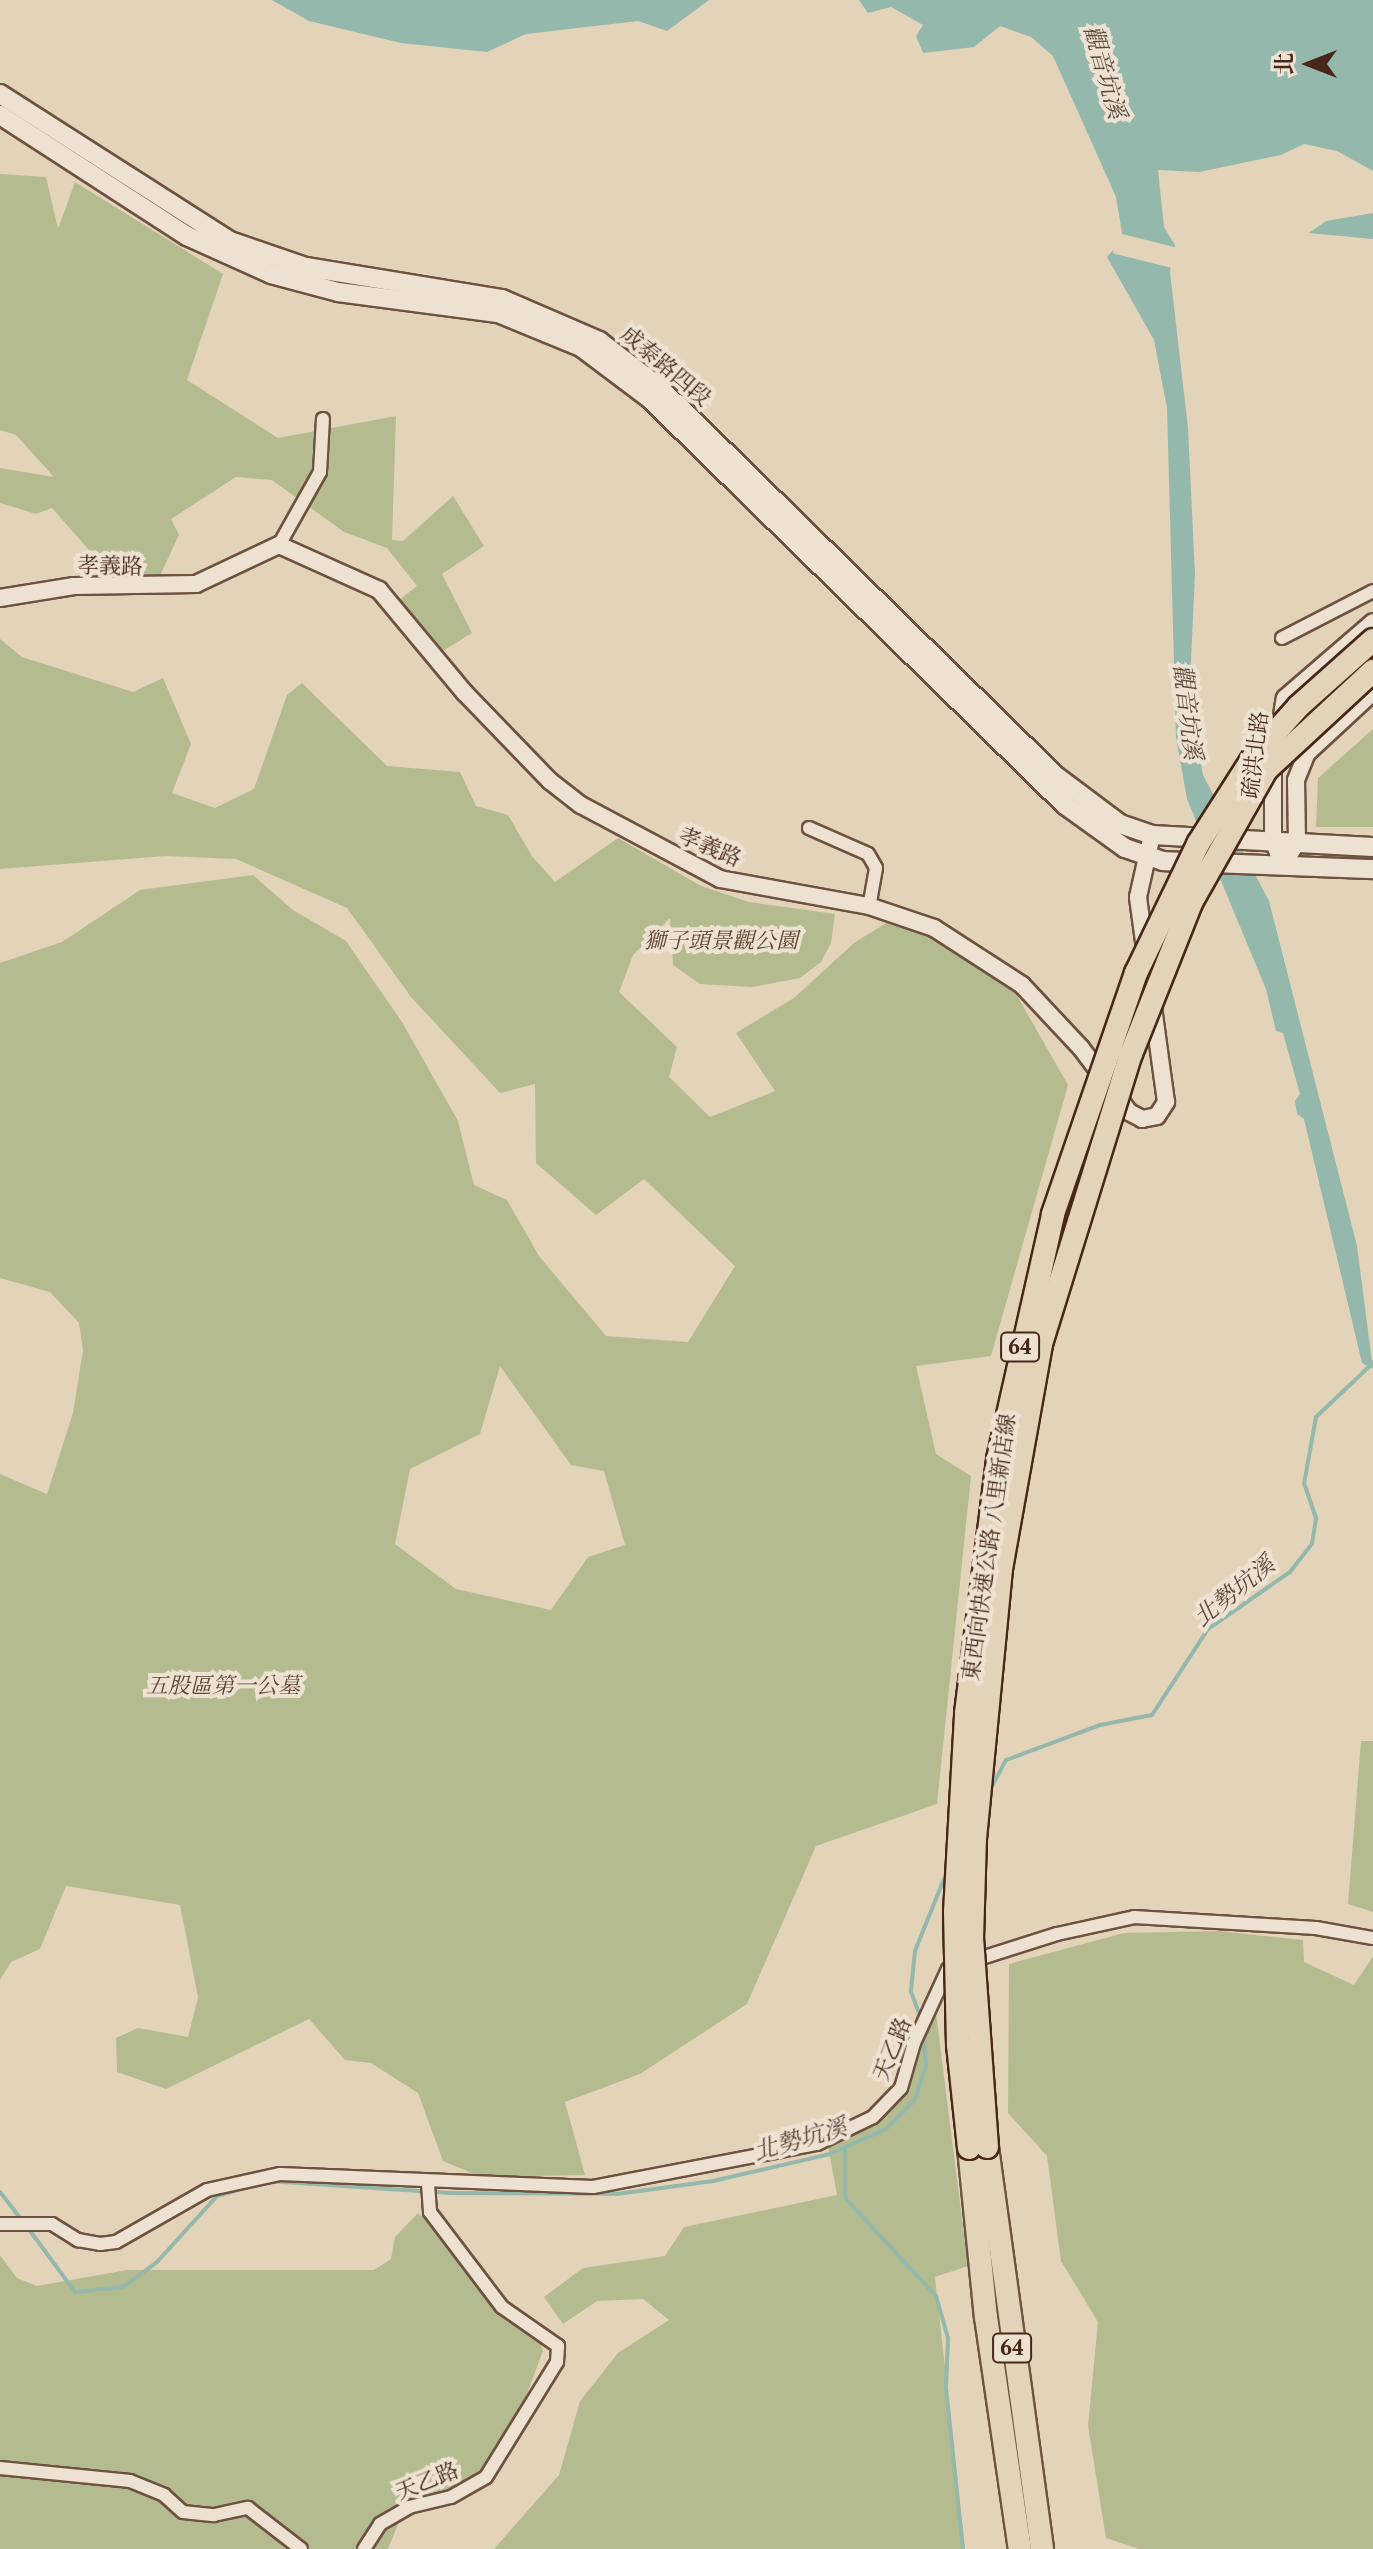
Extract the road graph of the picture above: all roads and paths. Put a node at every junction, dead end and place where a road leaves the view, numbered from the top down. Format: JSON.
{"nodes":[{"id":1,"x":0,"y":94,"type":"edge"},
{"id":2,"x":0,"y":115,"type":"edge"},
{"id":3,"x":323,"y":419,"type":"dead end"},
{"id":4,"x":279,"y":545,"type":"junction"},
{"id":5,"x":1373,"y":591,"type":"edge"},
{"id":6,"x":0,"y":598,"type":"edge"},
{"id":7,"x":1373,"y":622,"type":"edge"},
{"id":8,"x":1282,"y":638,"type":"dead end"},
{"id":9,"x":1373,"y":640,"type":"edge"},
{"id":10,"x":1373,"y":671,"type":"edge"},
{"id":11,"x":1373,"y":692,"type":"edge"},
{"id":12,"x":809,"y":828,"type":"dead end"},
{"id":13,"x":1152,"y":835,"type":"junction"},
{"id":14,"x":1264,"y":840,"type":"junction"},
{"id":15,"x":1297,"y":842,"type":"junction"},
{"id":16,"x":1373,"y":847,"type":"edge"},
{"id":17,"x":1144,"y":856,"type":"junction"},
{"id":18,"x":1283,"y":866,"type":"junction"},
{"id":19,"x":1373,"y":869,"type":"edge"},
{"id":20,"x":869,"y":906,"type":"junction"},
{"id":21,"x":1373,"y":1938,"type":"edge"},
{"id":22,"x":978,"y":2148,"type":"junction"},
{"id":23,"x":428,"y":2182,"type":"junction"},
{"id":24,"x":0,"y":2224,"type":"edge"},
{"id":25,"x":0,"y":2468,"type":"edge"},
{"id":26,"x":301,"y":2549,"type":"edge"},
{"id":27,"x":364,"y":2549,"type":"edge"},
{"id":28,"x":1020,"y":2549,"type":"edge"},
{"id":29,"x":1042,"y":2549,"type":"edge"}],
"edges":[{"from":1,"to":13,"type":"main road","name":"成泰路四段"},
{"from":2,"to":17,"type":"main road","name":"成泰路四段"},
{"from":3,"to":4,"type":"street"},
{"from":4,"to":6,"type":"street","name":"孝義路"},
{"from":4,"to":20,"type":"street","name":"孝義路"},
{"from":5,"to":8,"type":"street"},
{"from":7,"to":14,"type":"street","name":"疏洪北路"},
{"from":9,"to":22,"type":"highway","name":"東西向快速公路 八里新店線","number":"64","bridge":true},
{"from":10,"to":22,"type":"highway","name":"東西向快速公路 八里新店線","number":"64","bridge":true},
{"from":11,"to":15,"type":"street","name":"疏洪北路"},
{"from":12,"to":20,"type":"street"},
{"from":13,"to":14,"type":"main road","name":"成泰路四段","bridge":true},
{"from":13,"to":17,"type":"street","name":"孝義路"},
{"from":14,"to":15,"type":"main road","name":"成泰路四段"},
{"from":14,"to":18,"type":"street","name":"疏洪北路"},
{"from":15,"to":16,"type":"main road","name":"成泰路四段"},
{"from":15,"to":18,"type":"street"},
{"from":17,"to":18,"type":"main road"},
{"from":17,"to":20,"type":"street","name":"孝義路"},
{"from":18,"to":19,"type":"main road"},
{"from":21,"to":23,"type":"street","name":"天乙路"},
{"from":22,"to":28,"type":"highway","name":"東西向快速公路 八里新店線","number":"64"},
{"from":22,"to":29,"type":"highway","name":"東西向快速公路 八里新店線","number":"64"},
{"from":23,"to":24,"type":"street","name":"天乙路"},
{"from":23,"to":27,"type":"street","name":"天乙路"},
{"from":25,"to":26,"type":"street"}]}
